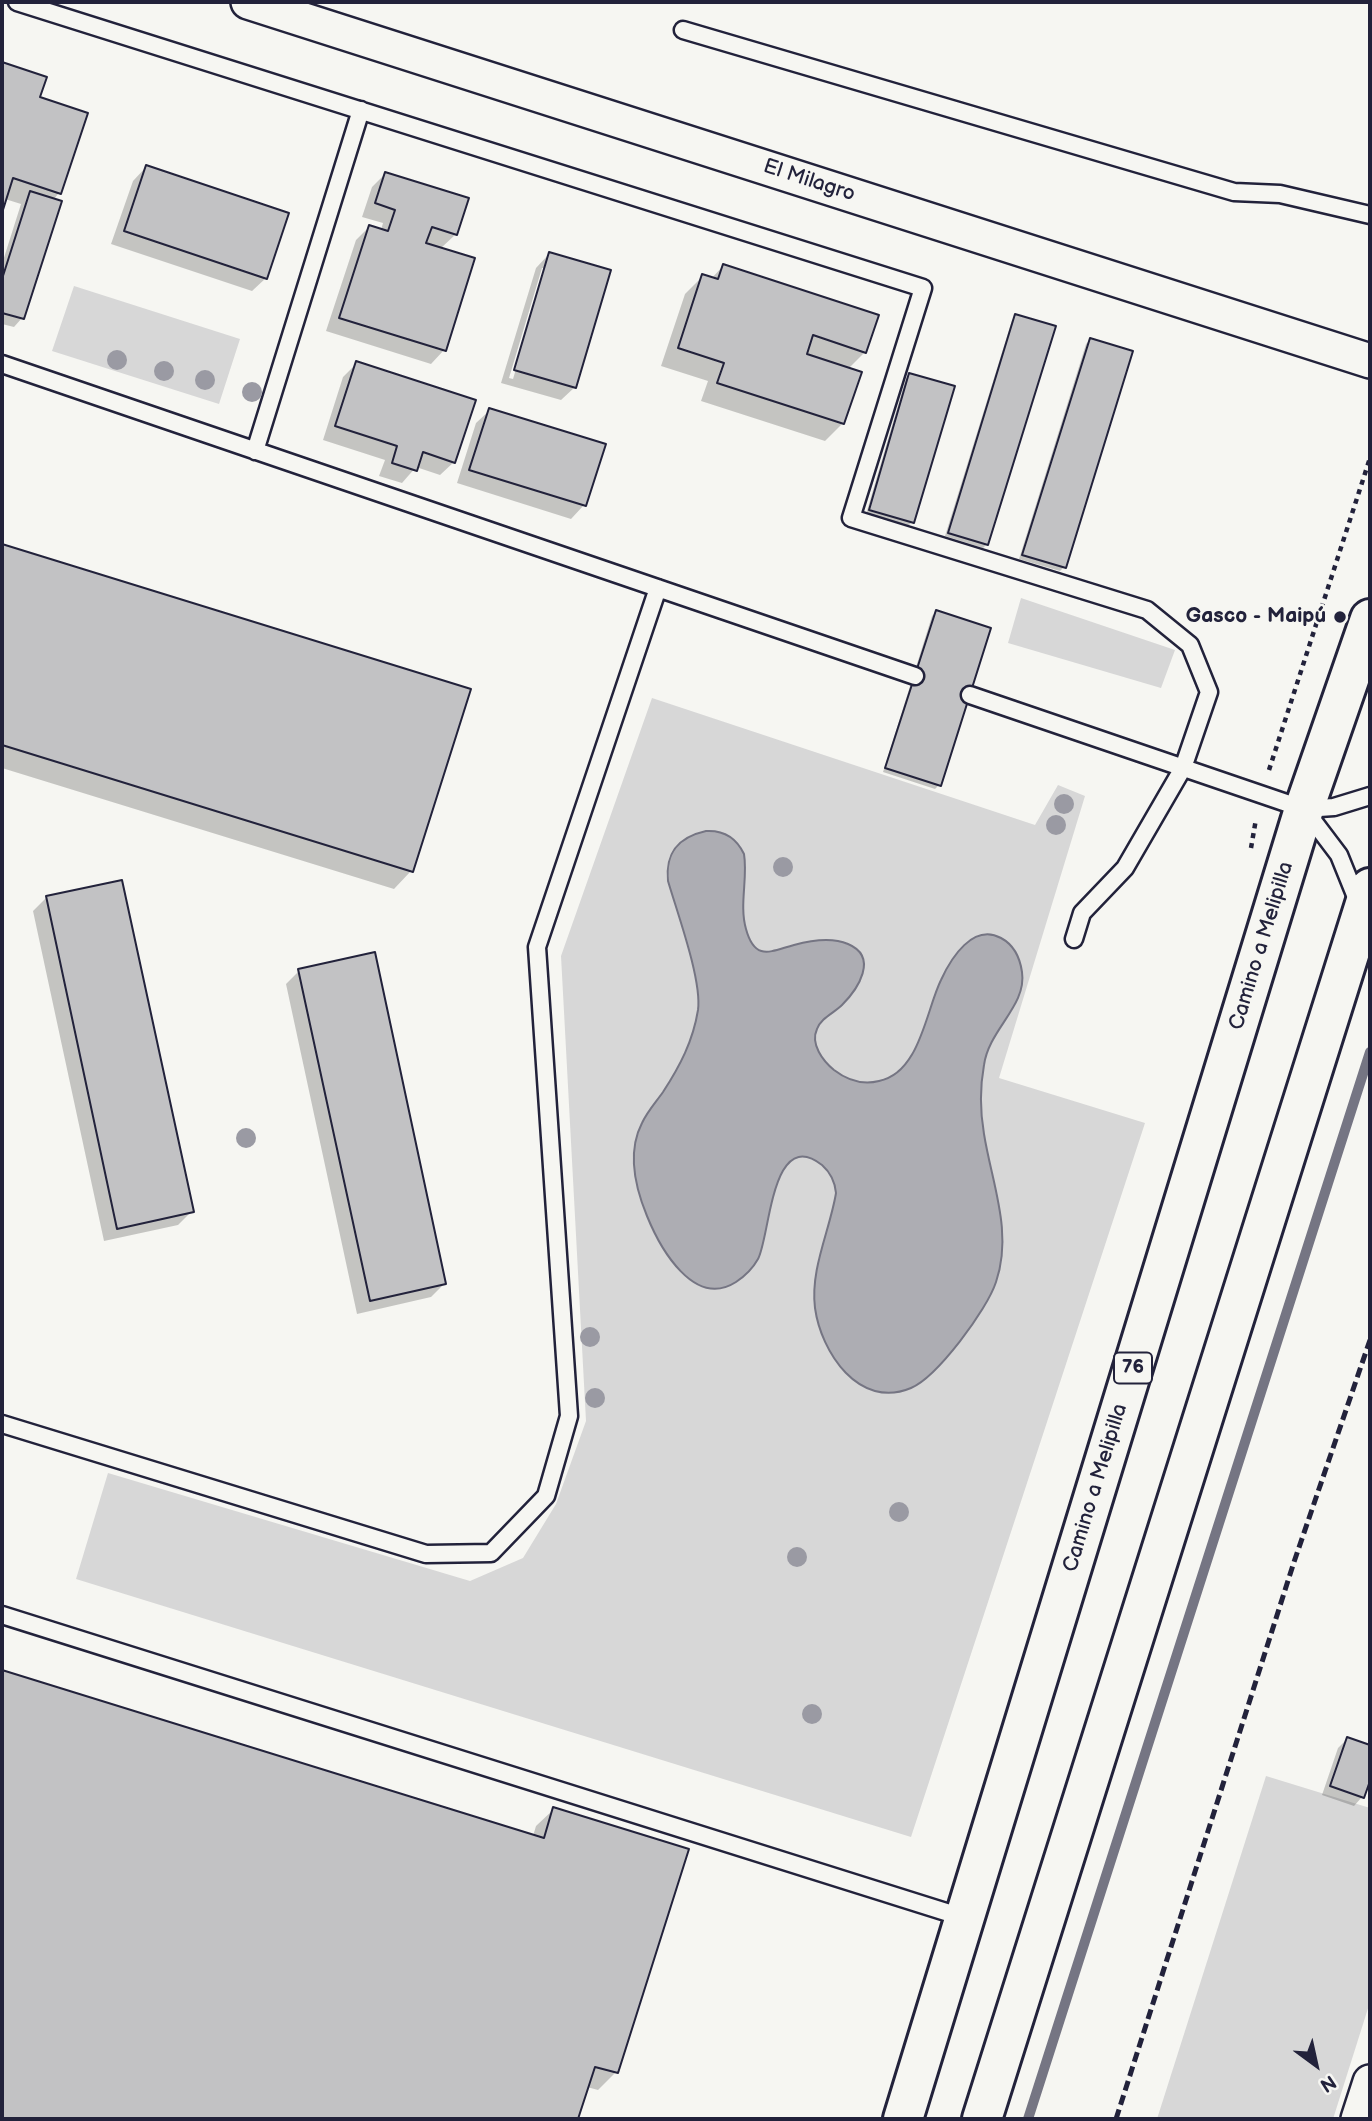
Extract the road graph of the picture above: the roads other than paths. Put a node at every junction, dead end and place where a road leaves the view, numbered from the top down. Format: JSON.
{"nodes":[{"id":1,"x":16,"y":2,"type":"edge"},
{"id":2,"x":248,"y":2,"type":"edge"},
{"id":3,"x":683,"y":30,"type":"dead end"},
{"id":4,"x":361,"y":110,"type":"junction"},
{"id":5,"x":1370,"y":215,"type":"edge"},
{"id":6,"x":1370,"y":361,"type":"edge"},
{"id":7,"x":2,"y":365,"type":"edge"},
{"id":8,"x":255,"y":451,"type":"junction"},
{"id":9,"x":658,"y":588,"type":"junction"},
{"id":10,"x":1370,"y":619,"type":"edge"},
{"id":11,"x":915,"y":676,"type":"dead end"},
{"id":12,"x":970,"y":695,"type":"dead end"},
{"id":13,"x":1183,"y":768,"type":"junction"},
{"id":14,"x":1370,"y":796,"type":"edge"},
{"id":15,"x":1304,"y":809,"type":"junction"},
{"id":16,"x":1366,"y":901,"type":"edge"},
{"id":17,"x":1074,"y":939,"type":"dead end"},
{"id":18,"x":2,"y":1424,"type":"edge"},
{"id":19,"x":2,"y":1615,"type":"edge"},
{"id":20,"x":965,"y":1918,"type":"junction"},
{"id":21,"x":1370,"y":2082,"type":"edge"},
{"id":22,"x":903,"y":2119,"type":"edge"},
{"id":23,"x":982,"y":2119,"type":"edge"},
{"id":24,"x":1358,"y":2119,"type":"edge"}],
"edges":[{"from":1,"to":4,"type":"lane"},
{"from":2,"to":6,"type":"street","name":"El Milagro"},
{"from":3,"to":5,"type":"lane"},
{"from":4,"to":8,"type":"lane"},
{"from":4,"to":13,"type":"lane"},
{"from":7,"to":8,"type":"lane"},
{"from":8,"to":9,"type":"lane"},
{"from":9,"to":11,"type":"lane"},
{"from":9,"to":18,"type":"lane"},
{"from":10,"to":15,"type":"main road","name":"Camino a Melipilla","number":"76"},
{"from":12,"to":13,"type":"lane"},
{"from":13,"to":15,"type":"lane"},
{"from":13,"to":17,"type":"lane"},
{"from":14,"to":15,"type":"lane"},
{"from":15,"to":16,"type":"lane"},
{"from":15,"to":20,"type":"main road","name":"Camino a Melipilla","number":"76"},
{"from":16,"to":23,"type":"main road"},
{"from":19,"to":20,"type":"lane"},
{"from":20,"to":22,"type":"main road","name":"Camino a Melipilla","number":"76"},
{"from":21,"to":24,"type":"street"}]}
